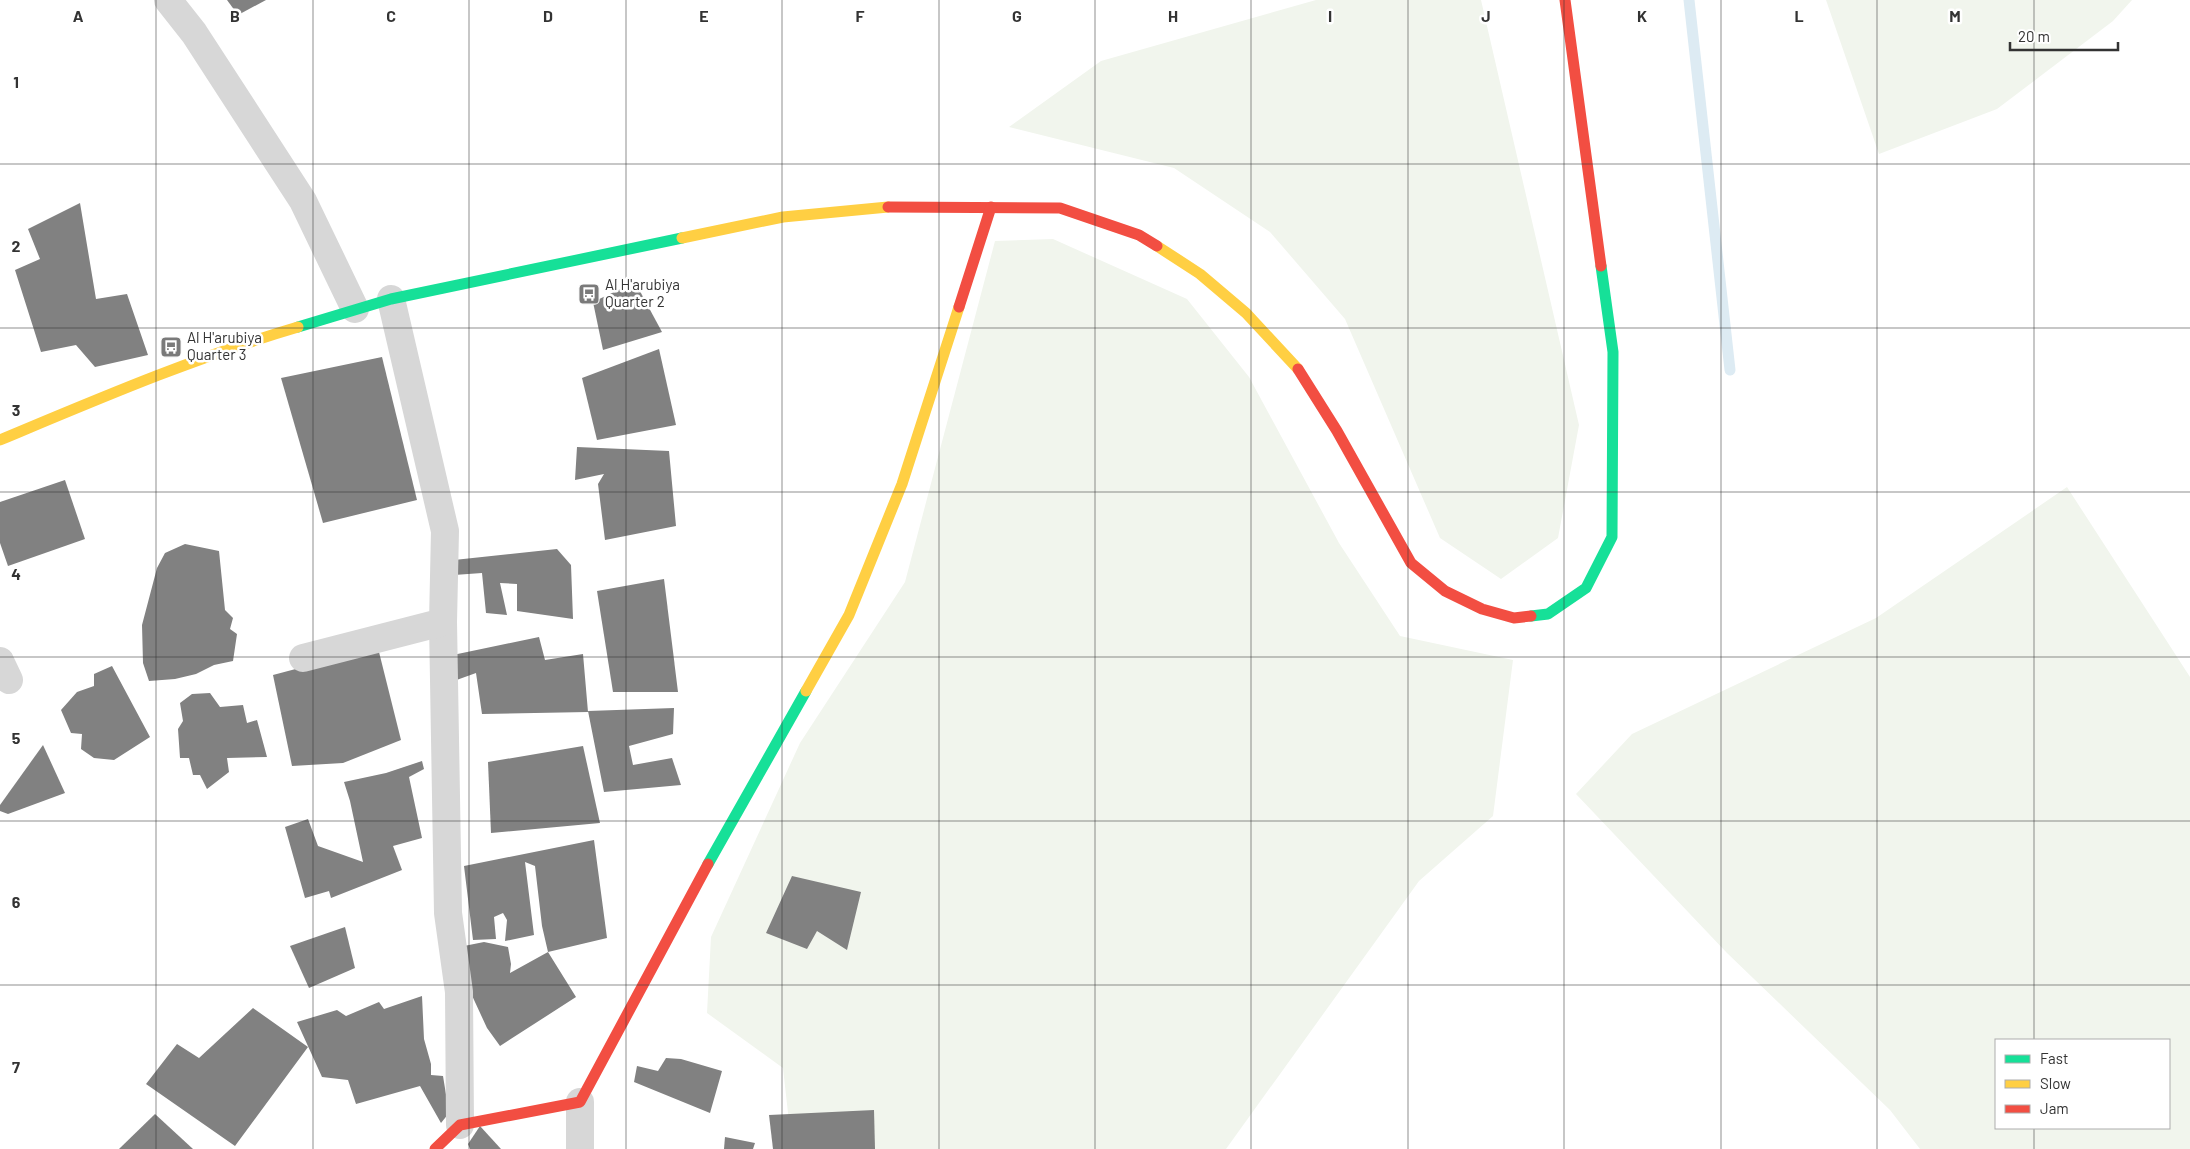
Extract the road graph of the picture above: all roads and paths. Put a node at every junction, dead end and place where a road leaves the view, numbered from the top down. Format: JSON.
{"nodes":[{"id":1,"x":168,"y":0,"type":"edge"},
{"id":2,"x":1566,"y":0,"type":"edge"},
{"id":3,"x":991,"y":207,"type":"junction"},
{"id":4,"x":391,"y":300,"type":"junction"},
{"id":5,"x":355,"y":309,"type":"junction"},
{"id":6,"x":0,"y":440,"type":"edge"},
{"id":7,"x":443,"y":622,"type":"junction"},
{"id":8,"x":302,"y":658,"type":"dead end"},
{"id":9,"x":580,"y":1102,"type":"junction"},
{"id":10,"x":460,"y":1126,"type":"junction"},
{"id":11,"x":435,"y":1149,"type":"edge"},
{"id":12,"x":580,"y":1149,"type":"edge"}],
"edges":[{"from":1,"to":5,"type":"street"},
{"from":2,"to":3,"type":"street"},
{"from":3,"to":4,"type":"street"},
{"from":3,"to":9,"type":"street"},
{"from":4,"to":5,"type":"street"},
{"from":4,"to":7,"type":"street"},
{"from":5,"to":6,"type":"street"},
{"from":7,"to":8,"type":"street"},
{"from":7,"to":10,"type":"street"},
{"from":9,"to":10,"type":"street"},
{"from":9,"to":12,"type":"street"},
{"from":10,"to":11,"type":"street"}]}
